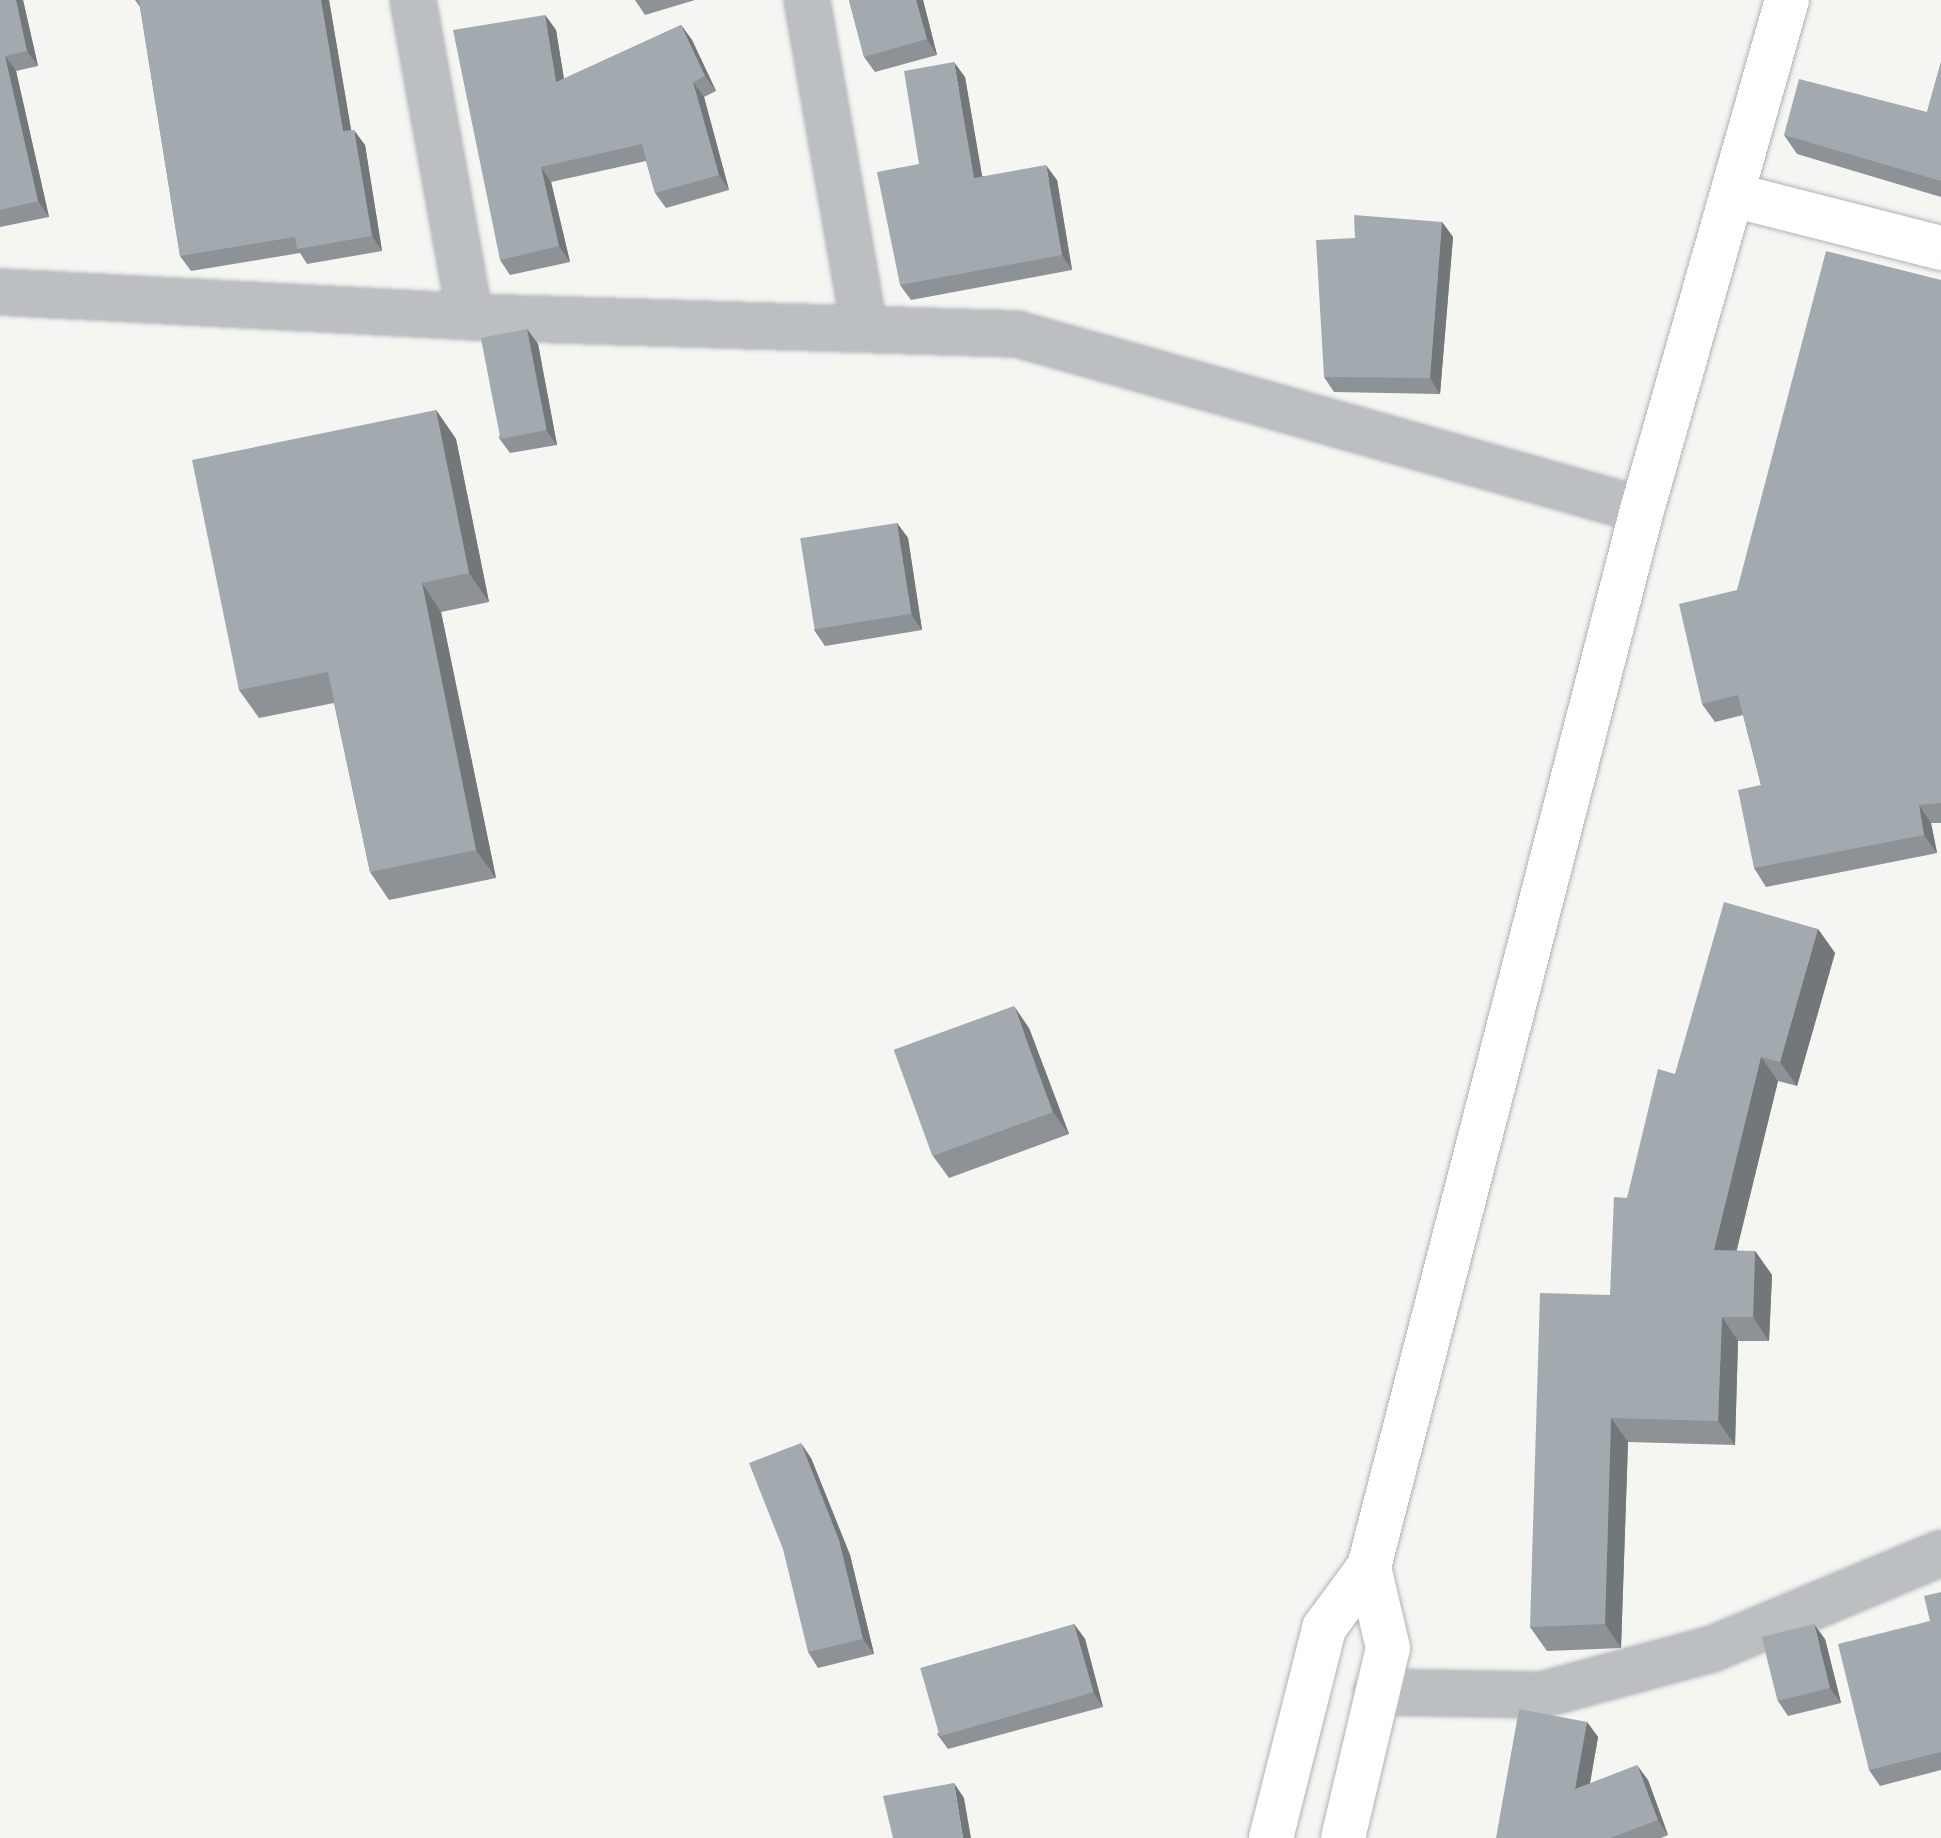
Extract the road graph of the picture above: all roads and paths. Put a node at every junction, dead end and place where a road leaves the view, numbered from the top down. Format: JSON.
{"nodes":[{"id":1,"x":413,"y":0,"type":"edge"},
{"id":2,"x":807,"y":0,"type":"edge"},
{"id":3,"x":1787,"y":0,"type":"edge"},
{"id":4,"x":1733,"y":195,"type":"junction"},
{"id":5,"x":1941,"y":248,"type":"edge"},
{"id":6,"x":0,"y":292,"type":"edge"},
{"id":7,"x":470,"y":317,"type":"junction"},
{"id":8,"x":864,"y":328,"type":"junction"},
{"id":9,"x":1642,"y":510,"type":"junction"},
{"id":10,"x":1941,"y":1553,"type":"edge"},
{"id":11,"x":1369,"y":1567,"type":"junction"},
{"id":12,"x":1376,"y":1692,"type":"junction"},
{"id":13,"x":1271,"y":1838,"type":"edge"},
{"id":14,"x":1343,"y":1838,"type":"edge"}],
"edges":[{"from":1,"to":7,"type":"street"},
{"from":2,"to":8,"type":"street"},
{"from":3,"to":4,"type":"main road"},
{"from":4,"to":5,"type":"main road"},
{"from":4,"to":9,"type":"main road"},
{"from":6,"to":7,"type":"street"},
{"from":7,"to":8,"type":"street"},
{"from":8,"to":9,"type":"street"},
{"from":9,"to":11,"type":"main road"},
{"from":10,"to":12,"type":"street"},
{"from":11,"to":12,"type":"main road"},
{"from":11,"to":13,"type":"main road"},
{"from":12,"to":14,"type":"main road"}]}
